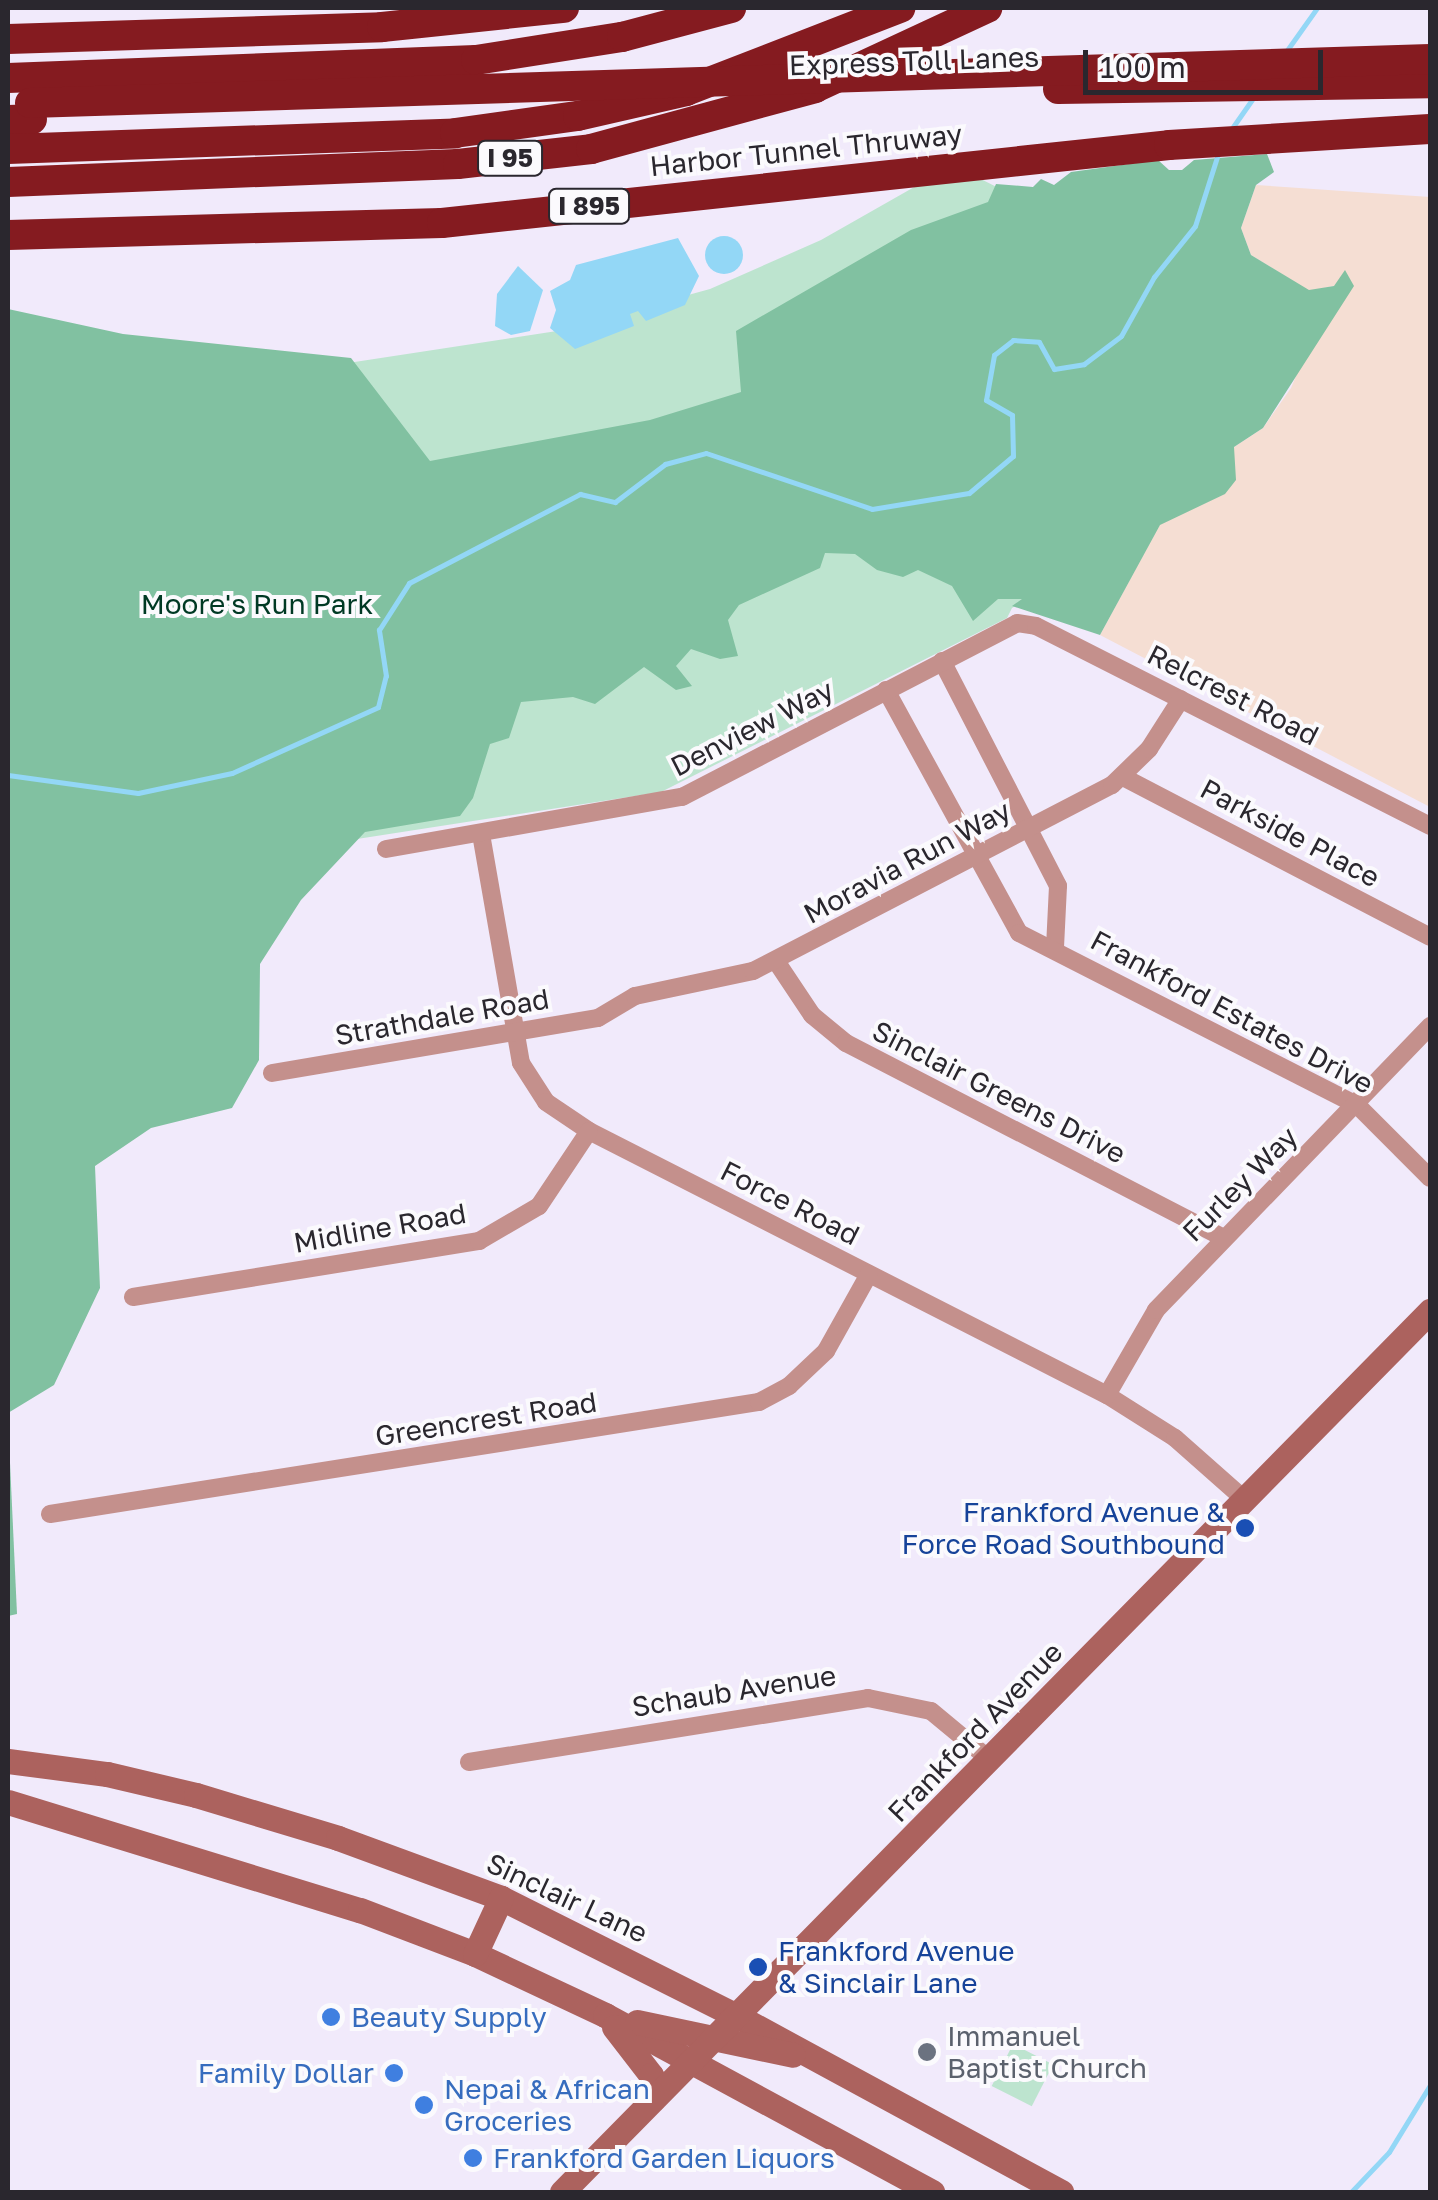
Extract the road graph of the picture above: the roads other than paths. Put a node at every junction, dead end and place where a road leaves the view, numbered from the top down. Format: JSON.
{"nodes":[{"id":1,"x":564,"y":8,"type":"edge"},
{"id":2,"x":731,"y":8,"type":"edge"},
{"id":3,"x":900,"y":8,"type":"edge"},
{"id":4,"x":987,"y":8,"type":"edge"},
{"id":5,"x":8,"y":38,"type":"edge"},
{"id":6,"x":1430,"y":59,"type":"edge"},
{"id":7,"x":8,"y":78,"type":"edge"},
{"id":8,"x":1430,"y":83,"type":"edge"},
{"id":9,"x":19,"y":111,"type":"edge"},
{"id":10,"x":1430,"y":128,"type":"edge"},
{"id":11,"x":8,"y":149,"type":"edge"},
{"id":12,"x":8,"y":182,"type":"edge"},
{"id":13,"x":8,"y":235,"type":"edge"},
{"id":14,"x":1008,"y":625,"type":"joint"},
{"id":15,"x":942,"y":661,"type":"junction"},
{"id":16,"x":886,"y":690,"type":"junction"},
{"id":17,"x":1182,"y":700,"type":"junction"},
{"id":18,"x":1123,"y":776,"type":"junction"},
{"id":19,"x":1430,"y":826,"type":"edge"},
{"id":20,"x":1030,"y":828,"type":"junction"},
{"id":21,"x":481,"y":834,"type":"junction"},
{"id":22,"x":386,"y":850,"type":"dead end"},
{"id":23,"x":974,"y":857,"type":"junction"},
{"id":24,"x":1430,"y":937,"type":"edge"},
{"id":25,"x":1055,"y":948,"type":"junction"},
{"id":26,"x":776,"y":961,"type":"junction"},
{"id":27,"x":616,"y":1006,"type":"joint"},
{"id":28,"x":1430,"y":1026,"type":"edge"},
{"id":29,"x":516,"y":1033,"type":"junction"},
{"id":30,"x":272,"y":1074,"type":"dead end"},
{"id":31,"x":1356,"y":1105,"type":"junction"},
{"id":32,"x":588,"y":1131,"type":"junction"},
{"id":33,"x":1428,"y":1174,"type":"edge"},
{"id":34,"x":1224,"y":1238,"type":"junction"},
{"id":35,"x":869,"y":1274,"type":"junction"},
{"id":36,"x":133,"y":1296,"type":"dead end"},
{"id":37,"x":1430,"y":1311,"type":"edge"},
{"id":38,"x":1107,"y":1395,"type":"junction"},
{"id":39,"x":1244,"y":1500,"type":"junction"},
{"id":40,"x":50,"y":1514,"type":"dead end"},
{"id":41,"x":990,"y":1760,"type":"junction"},
{"id":42,"x":8,"y":1761,"type":"edge"},
{"id":43,"x":469,"y":1762,"type":"dead end"},
{"id":44,"x":8,"y":1802,"type":"edge"},
{"id":45,"x":501,"y":1898,"type":"junction"},
{"id":46,"x":474,"y":1954,"type":"junction"},
{"id":47,"x":605,"y":2015,"type":"junction"},
{"id":48,"x":737,"y":2016,"type":"junction"},
{"id":49,"x":714,"y":2038,"type":"junction"},
{"id":50,"x":818,"y":2060,"type":"junction"},
{"id":51,"x":691,"y":2061,"type":"junction"},
{"id":52,"x":654,"y":2099,"type":"junction"},
{"id":53,"x":562,"y":2192,"type":"edge"},
{"id":54,"x":932,"y":2192,"type":"edge"},
{"id":55,"x":1062,"y":2192,"type":"edge"}],
"edges":[{"from":1,"to":5,"type":"highway"},
{"from":2,"to":7,"type":"highway"},
{"from":3,"to":11,"type":"highway","name":"Express Toll Lanes"},
{"from":4,"to":12,"type":"highway","number":"I 95"},
{"from":6,"to":9,"type":"highway","name":"Express Toll Lanes","bridge":true},
{"from":8,"to":9,"type":"highway","name":"Express Toll Lanes"},
{"from":10,"to":13,"type":"highway","name":"Harbor Tunnel Thruway","number":"I 895"},
{"from":14,"to":15,"type":"street","name":"Denview Way"},
{"from":14,"to":17,"type":"street","name":"Relcrest Road"},
{"from":15,"to":16,"type":"street","name":"Denview Way"},
{"from":15,"to":20,"type":"street","name":"Frankford Estates Drive"},
{"from":16,"to":21,"type":"street","name":"Denview Way"},
{"from":16,"to":23,"type":"street","name":"Frankford Estates Drive"},
{"from":17,"to":18,"type":"street","name":"Moravia Run Way"},
{"from":17,"to":19,"type":"street","name":"Relcrest Road"},
{"from":18,"to":20,"type":"street","name":"Moravia Run Way"},
{"from":18,"to":24,"type":"street","name":"Parkside Place"},
{"from":20,"to":23,"type":"street","name":"Moravia Run Way"},
{"from":20,"to":25,"type":"street","name":"Frankford Estates Drive"},
{"from":21,"to":22,"type":"street","name":"Denview Way"},
{"from":21,"to":29,"type":"street","name":"Force Road"},
{"from":23,"to":25,"type":"street","name":"Frankford Estates Drive"},
{"from":23,"to":26,"type":"street","name":"Moravia Run Way"},
{"from":25,"to":31,"type":"street","name":"Frankford Estates Drive"},
{"from":26,"to":27,"type":"street","name":"Moravia Run Way"},
{"from":26,"to":34,"type":"street","name":"Sinclair Greens Drive"},
{"from":27,"to":29,"type":"street","name":"Strathdale Road"},
{"from":28,"to":31,"type":"street","name":"Furley Way"},
{"from":29,"to":30,"type":"street","name":"Strathdale Road"},
{"from":29,"to":32,"type":"street","name":"Force Road"},
{"from":31,"to":33,"type":"street","name":"Frankford Estates Drive"},
{"from":31,"to":34,"type":"street","name":"Furley Way"},
{"from":32,"to":35,"type":"street","name":"Force Road"},
{"from":32,"to":36,"type":"street","name":"Midline Road"},
{"from":34,"to":38,"type":"street","name":"Furley Way"},
{"from":35,"to":38,"type":"street","name":"Force Road"},
{"from":35,"to":40,"type":"street","name":"Greencrest Road"},
{"from":37,"to":39,"type":"street","name":"Frankford Avenue"},
{"from":38,"to":39,"type":"street","name":"Force Road"},
{"from":39,"to":41,"type":"street","name":"Frankford Avenue"},
{"from":41,"to":43,"type":"street","name":"Schaub Avenue"},
{"from":41,"to":48,"type":"street","name":"Frankford Avenue"},
{"from":42,"to":45,"type":"street","name":"Sinclair Lane"},
{"from":44,"to":46,"type":"street"},
{"from":45,"to":46,"type":"street"},
{"from":45,"to":48,"type":"street","name":"Sinclair Lane"},
{"from":46,"to":47,"type":"street"},
{"from":47,"to":49,"type":"street"},
{"from":47,"to":51,"type":"street"},
{"from":47,"to":52,"type":"street"},
{"from":48,"to":49,"type":"street","name":"Frankford Avenue"},
{"from":48,"to":50,"type":"street","name":"Sinclair Lane"},
{"from":49,"to":50,"type":"street"},
{"from":49,"to":51,"type":"street","name":"Frankford Avenue"},
{"from":50,"to":55,"type":"street","name":"Sinclair Lane"},
{"from":51,"to":52,"type":"street","name":"Frankford Avenue"},
{"from":51,"to":54,"type":"street"},
{"from":52,"to":53,"type":"street","name":"Frankford Avenue"}]}
